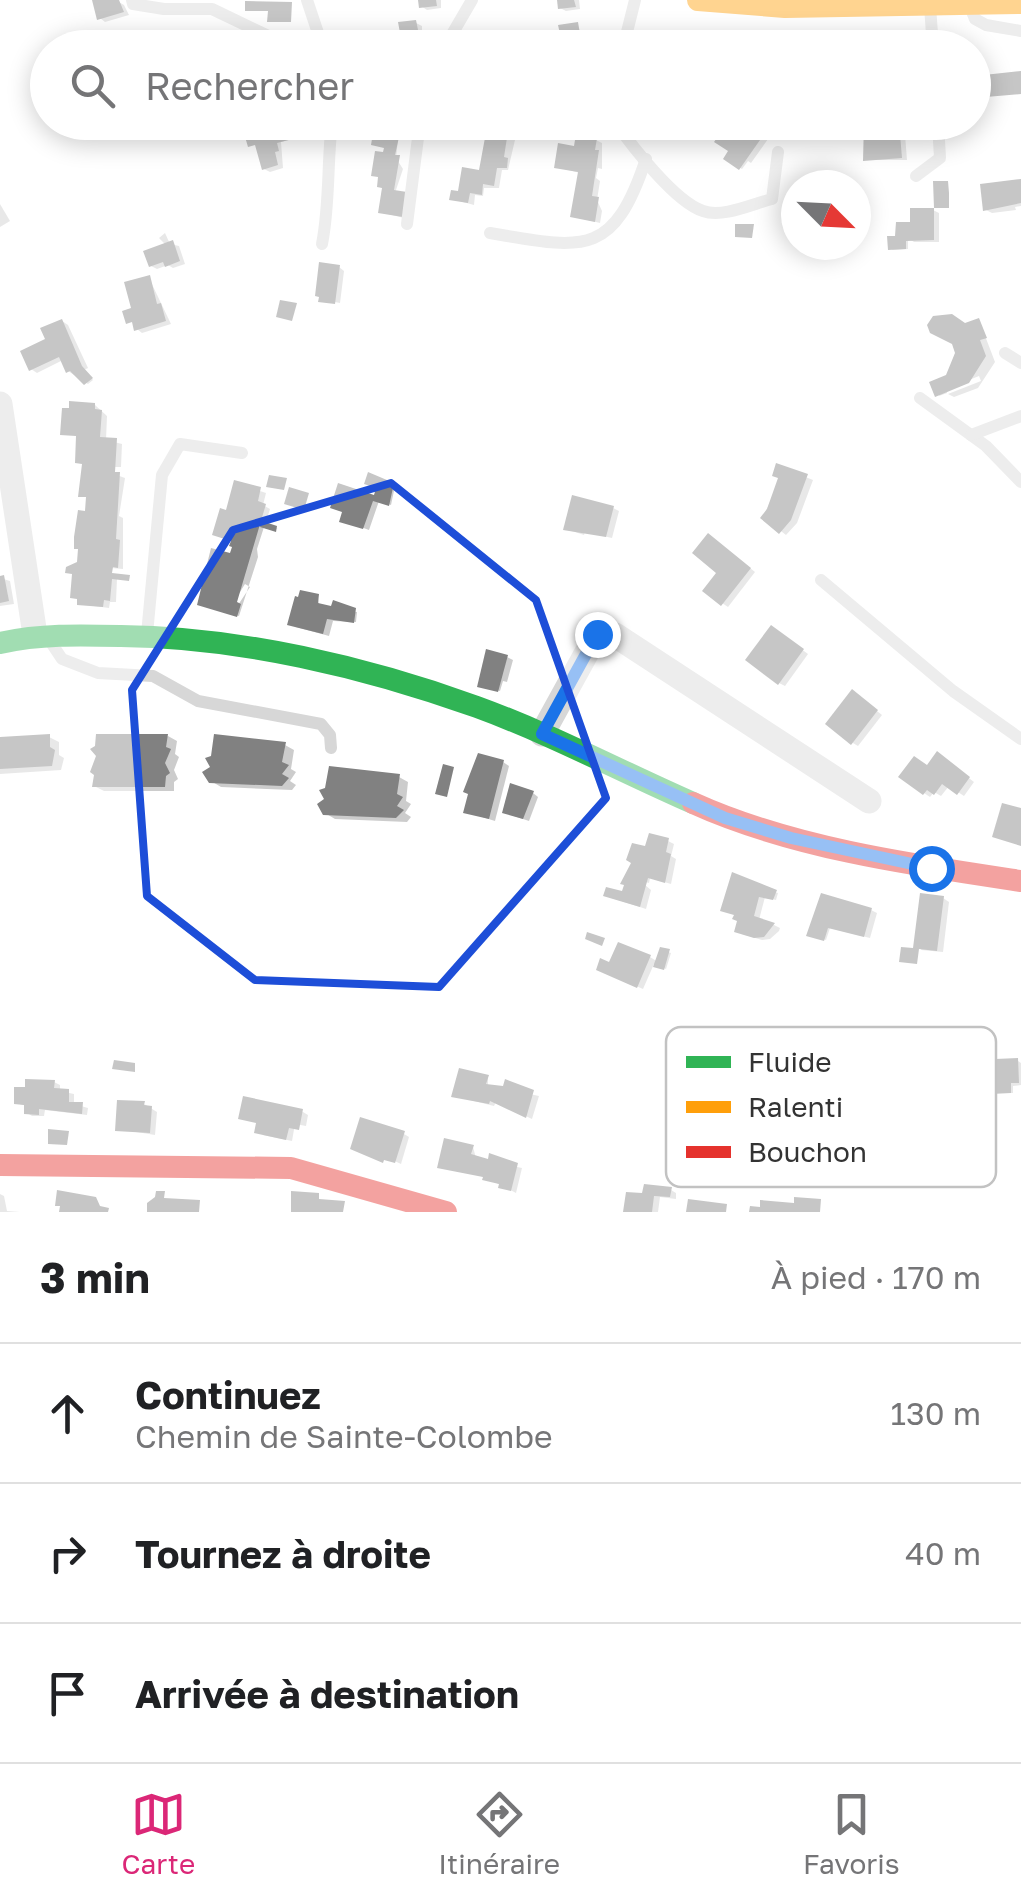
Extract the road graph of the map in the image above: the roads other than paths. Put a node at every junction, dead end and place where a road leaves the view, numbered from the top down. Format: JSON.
{"nodes":[{"id":1,"x":132,"y":0,"type":"edge"},
{"id":2,"x":306,"y":0,"type":"edge"},
{"id":3,"x":472,"y":0,"type":"edge"},
{"id":4,"x":635,"y":0,"type":"edge"},
{"id":5,"x":698,"y":0,"type":"edge"},
{"id":6,"x":856,"y":2,"type":"edge"},
{"id":7,"x":971,"y":2,"type":"edge"},
{"id":8,"x":930,"y":3,"type":"junction"},
{"id":9,"x":1021,"y":3,"type":"edge"},
{"id":10,"x":256,"y":30,"type":"edge"},
{"id":11,"x":317,"y":30,"type":"edge"},
{"id":12,"x":454,"y":30,"type":"edge"},
{"id":13,"x":628,"y":30,"type":"edge"},
{"id":14,"x":932,"y":30,"type":"edge"},
{"id":15,"x":1021,"y":31,"type":"edge"},
{"id":16,"x":330,"y":140,"type":"edge"},
{"id":17,"x":418,"y":140,"type":"edge"},
{"id":18,"x":630,"y":140,"type":"edge"},
{"id":19,"x":939,"y":140,"type":"edge"},
{"id":20,"x":778,"y":152,"type":"dead end"},
{"id":21,"x":646,"y":159,"type":"junction"},
{"id":22,"x":916,"y":176,"type":"dead end"},
{"id":23,"x":408,"y":224,"type":"dead end"},
{"id":24,"x":490,"y":234,"type":"dead end"},
{"id":25,"x":322,"y":244,"type":"dead end"},
{"id":26,"x":1005,"y":353,"type":"dead end"},
{"id":27,"x":1021,"y":363,"type":"edge"},
{"id":28,"x":0,"y":392,"type":"edge"},
{"id":29,"x":920,"y":398,"type":"dead end"},
{"id":30,"x":1021,"y":416,"type":"edge"},
{"id":31,"x":971,"y":436,"type":"junction"},
{"id":32,"x":242,"y":452,"type":"dead end"},
{"id":33,"x":1021,"y":482,"type":"edge"},
{"id":34,"x":822,"y":580,"type":"dead end"},
{"id":35,"x":40,"y":635,"type":"junction"},
{"id":36,"x":146,"y":636,"type":"junction"},
{"id":37,"x":0,"y":644,"type":"edge"},
{"id":38,"x":542,"y":734,"type":"junction"},
{"id":39,"x":1021,"y":739,"type":"edge"},
{"id":40,"x":331,"y":748,"type":"dead end"},
{"id":41,"x":869,"y":802,"type":"dead end"},
{"id":42,"x":1021,"y":881,"type":"edge"},
{"id":43,"x":0,"y":1165,"type":"edge"},
{"id":44,"x":446,"y":1212,"type":"edge"}],
"edges":[{"from":1,"to":10,"type":"lane"},
{"from":2,"to":11,"type":"lane"},
{"from":3,"to":12,"type":"lane"},
{"from":4,"to":13,"type":"lane"},
{"from":5,"to":6,"type":"street"},
{"from":6,"to":8,"type":"street"},
{"from":7,"to":8,"type":"street"},
{"from":7,"to":9,"type":"street"},
{"from":7,"to":15,"type":"lane"},
{"from":8,"to":14,"type":"lane"},
{"from":16,"to":25,"type":"lane"},
{"from":17,"to":23,"type":"lane"},
{"from":18,"to":21,"type":"lane"},
{"from":19,"to":22,"type":"lane"},
{"from":20,"to":21,"type":"lane"},
{"from":21,"to":24,"type":"lane"},
{"from":26,"to":27,"type":"lane"},
{"from":28,"to":35,"type":"street"},
{"from":29,"to":31,"type":"lane"},
{"from":30,"to":31,"type":"lane"},
{"from":31,"to":33,"type":"lane"},
{"from":32,"to":36,"type":"lane"},
{"from":34,"to":39,"type":"lane"},
{"from":35,"to":36,"type":"street"},
{"from":35,"to":37,"type":"street"},
{"from":35,"to":40,"type":"lane"},
{"from":36,"to":38,"type":"street"},
{"from":38,"to":41,"type":"street"},
{"from":38,"to":42,"type":"street"},
{"from":43,"to":44,"type":"street"}]}
